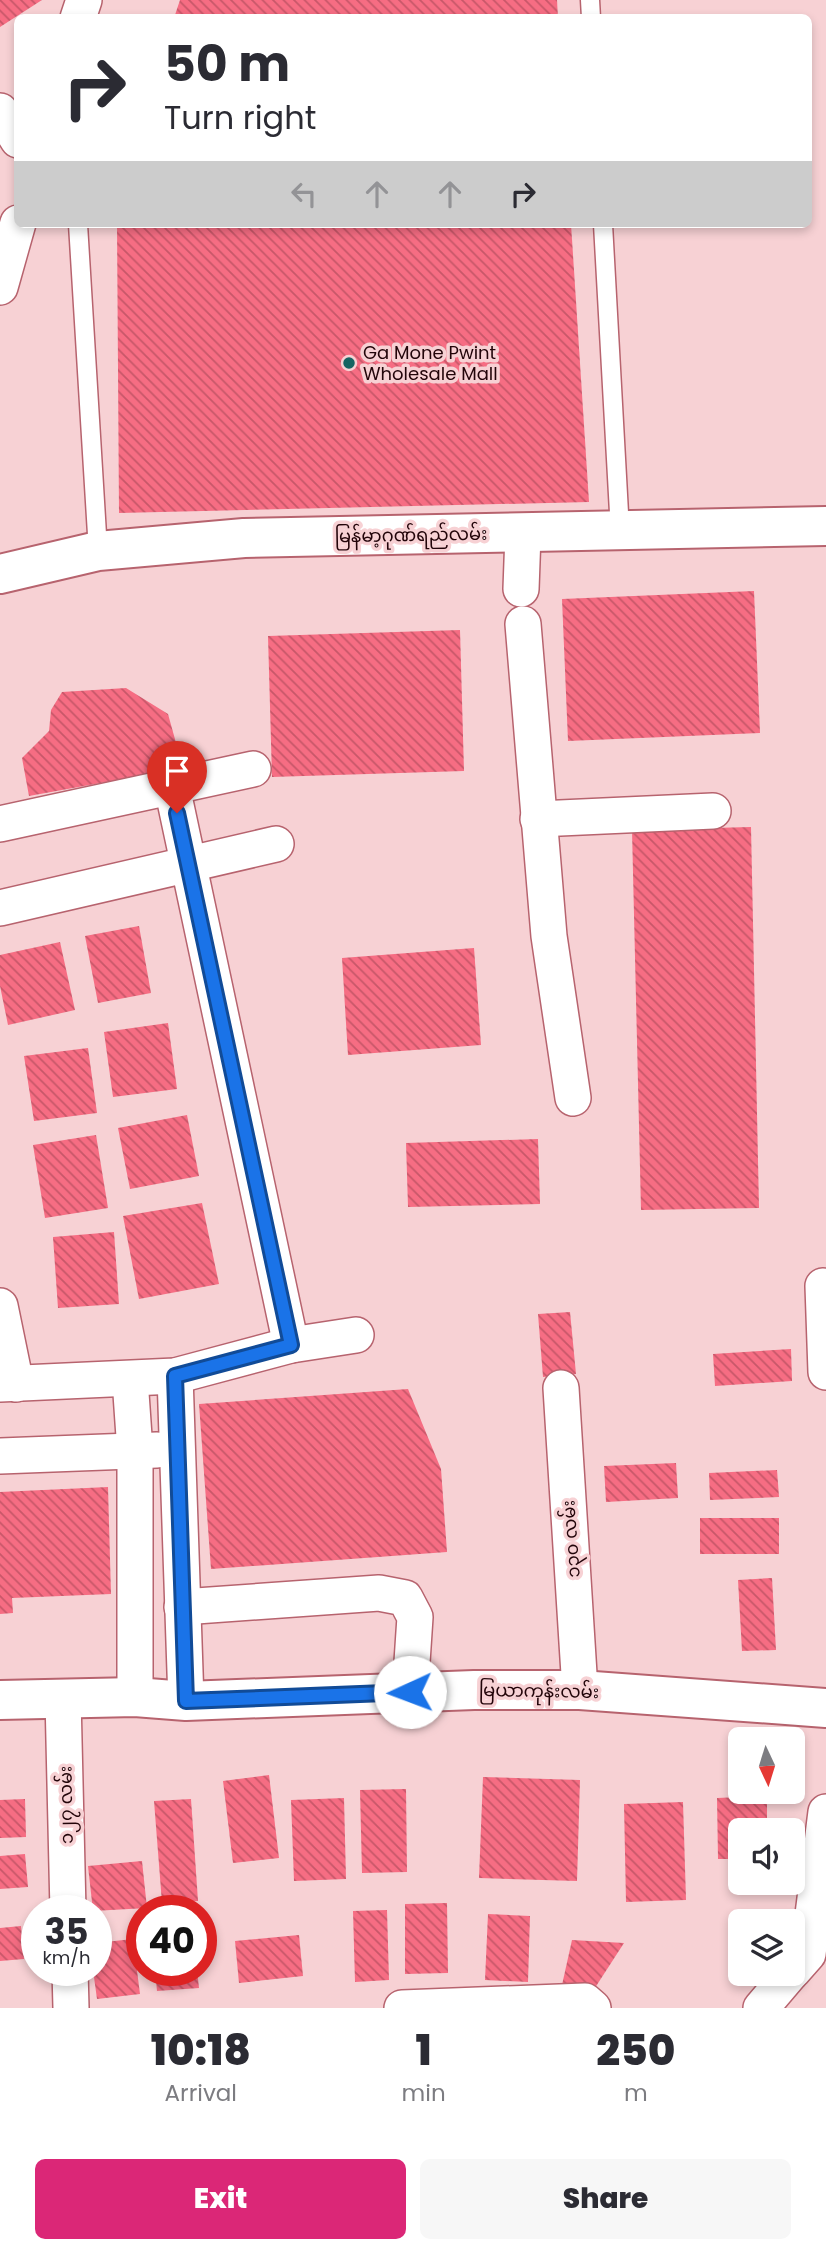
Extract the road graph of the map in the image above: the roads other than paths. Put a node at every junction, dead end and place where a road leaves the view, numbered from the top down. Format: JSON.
{"nodes":[{"id":1,"x":0,"y":111,"type":"edge"},
{"id":2,"x":14,"y":134,"type":"edge"},
{"id":3,"x":17,"y":228,"type":"edge"},
{"id":4,"x":78,"y":228,"type":"edge"},
{"id":5,"x":603,"y":228,"type":"edge"},
{"id":6,"x":0,"y":287,"type":"edge"},
{"id":7,"x":826,"y":526,"type":"edge"},
{"id":8,"x":620,"y":531,"type":"junction"},
{"id":9,"x":523,"y":534,"type":"junction"},
{"id":10,"x":98,"y":551,"type":"junction"},
{"id":11,"x":0,"y":574,"type":"edge"},
{"id":12,"x":521,"y":589,"type":"dead end"},
{"id":13,"x":523,"y":624,"type":"dead end"},
{"id":14,"x":253,"y":769,"type":"dead end"},
{"id":15,"x":172,"y":787,"type":"junction"},
{"id":16,"x":713,"y":811,"type":"dead end"},
{"id":17,"x":538,"y":819,"type":"junction"},
{"id":18,"x":0,"y":824,"type":"edge"},
{"id":19,"x":276,"y":844,"type":"dead end"},
{"id":20,"x":187,"y":865,"type":"junction"},
{"id":21,"x":0,"y":908,"type":"edge"},
{"id":22,"x":573,"y":1098,"type":"dead end"},
{"id":23,"x":822,"y":1286,"type":"dead end"},
{"id":24,"x":0,"y":1306,"type":"edge"},
{"id":25,"x":356,"y":1335,"type":"dead end"},
{"id":26,"x":291,"y":1345,"type":"junction"},
{"id":27,"x":826,"y":1371,"type":"edge"},
{"id":28,"x":175,"y":1376,"type":"junction"},
{"id":29,"x":130,"y":1379,"type":"junction"},
{"id":30,"x":8,"y":1384,"type":"edge"},
{"id":31,"x":561,"y":1388,"type":"dead end"},
{"id":32,"x":178,"y":1450,"type":"junction"},
{"id":33,"x":135,"y":1451,"type":"junction"},
{"id":34,"x":0,"y":1456,"type":"edge"},
{"id":35,"x":183,"y":1607,"type":"junction"},
{"id":36,"x":580,"y":1689,"type":"junction"},
{"id":37,"x":410,"y":1692,"type":"junction"},
{"id":38,"x":135,"y":1697,"type":"junction"},
{"id":39,"x":63,"y":1698,"type":"junction"},
{"id":40,"x":0,"y":1700,"type":"edge"},
{"id":41,"x":186,"y":1701,"type":"junction"},
{"id":42,"x":826,"y":1708,"type":"edge"},
{"id":43,"x":826,"y":1812,"type":"edge"},
{"id":44,"x":68,"y":1895,"type":"edge"},
{"id":45,"x":805,"y":1958,"type":"edge"},
{"id":46,"x":70,"y":1986,"type":"edge"},
{"id":47,"x":780,"y":1986,"type":"edge"},
{"id":48,"x":529,"y":2006,"type":"edge"},
{"id":49,"x":71,"y":2008,"type":"edge"},
{"id":50,"x":402,"y":2008,"type":"edge"},
{"id":51,"x":593,"y":2008,"type":"edge"},
{"id":52,"x":761,"y":2008,"type":"edge"}],
"edges":[{"from":1,"to":2,"type":"street"},
{"from":3,"to":6,"type":"street"},
{"from":4,"to":10,"type":"lane"},
{"from":5,"to":8,"type":"lane"},
{"from":7,"to":8,"type":"street","name":"မြန်မာ့ဂုဏ်ရည်လမ်း"},
{"from":8,"to":9,"type":"street","name":"မြန်မာ့ဂုဏ်ရည်လမ်း"},
{"from":9,"to":10,"type":"street","name":"မြန်မာ့ဂုဏ်ရည်လမ်း"},
{"from":9,"to":12,"type":"street"},
{"from":10,"to":11,"type":"street","name":"မြန်မာ့ဂုဏ်ရည်လမ်း"},
{"from":13,"to":17,"type":"street"},
{"from":14,"to":15,"type":"street"},
{"from":15,"to":18,"type":"street"},
{"from":15,"to":20,"type":"street"},
{"from":16,"to":17,"type":"street"},
{"from":17,"to":22,"type":"street"},
{"from":19,"to":20,"type":"street"},
{"from":20,"to":21,"type":"street"},
{"from":20,"to":26,"type":"street"},
{"from":23,"to":27,"type":"street"},
{"from":24,"to":30,"type":"street"},
{"from":25,"to":26,"type":"street"},
{"from":26,"to":28,"type":"street"},
{"from":28,"to":29,"type":"street"},
{"from":28,"to":32,"type":"street"},
{"from":29,"to":30,"type":"street"},
{"from":29,"to":33,"type":"street"},
{"from":31,"to":36,"type":"street","name":"၁၃၀ လမ်း"},
{"from":32,"to":33,"type":"street"},
{"from":32,"to":35,"type":"street"},
{"from":33,"to":34,"type":"street"},
{"from":33,"to":38,"type":"street"},
{"from":35,"to":37,"type":"street"},
{"from":35,"to":41,"type":"street"},
{"from":36,"to":37,"type":"street","name":"မြယာကုန်းလမ်း"},
{"from":36,"to":42,"type":"street","name":"မြယာကုန်းလမ်း"},
{"from":37,"to":41,"type":"street","name":"မြယာကုန်းလမ်း"},
{"from":38,"to":39,"type":"street","name":"မြယာကုန်းလမ်း"},
{"from":38,"to":41,"type":"street","name":"မြယာကုန်းလမ်း"},
{"from":39,"to":40,"type":"street","name":"မြယာကုန်းလမ်း"},
{"from":39,"to":44,"type":"street","name":"၁၂၇ လမ်း"},
{"from":43,"to":45,"type":"street"},
{"from":46,"to":49,"type":"street"},
{"from":47,"to":52,"type":"street"},
{"from":48,"to":50,"type":"street"},
{"from":48,"to":51,"type":"street"}]}
